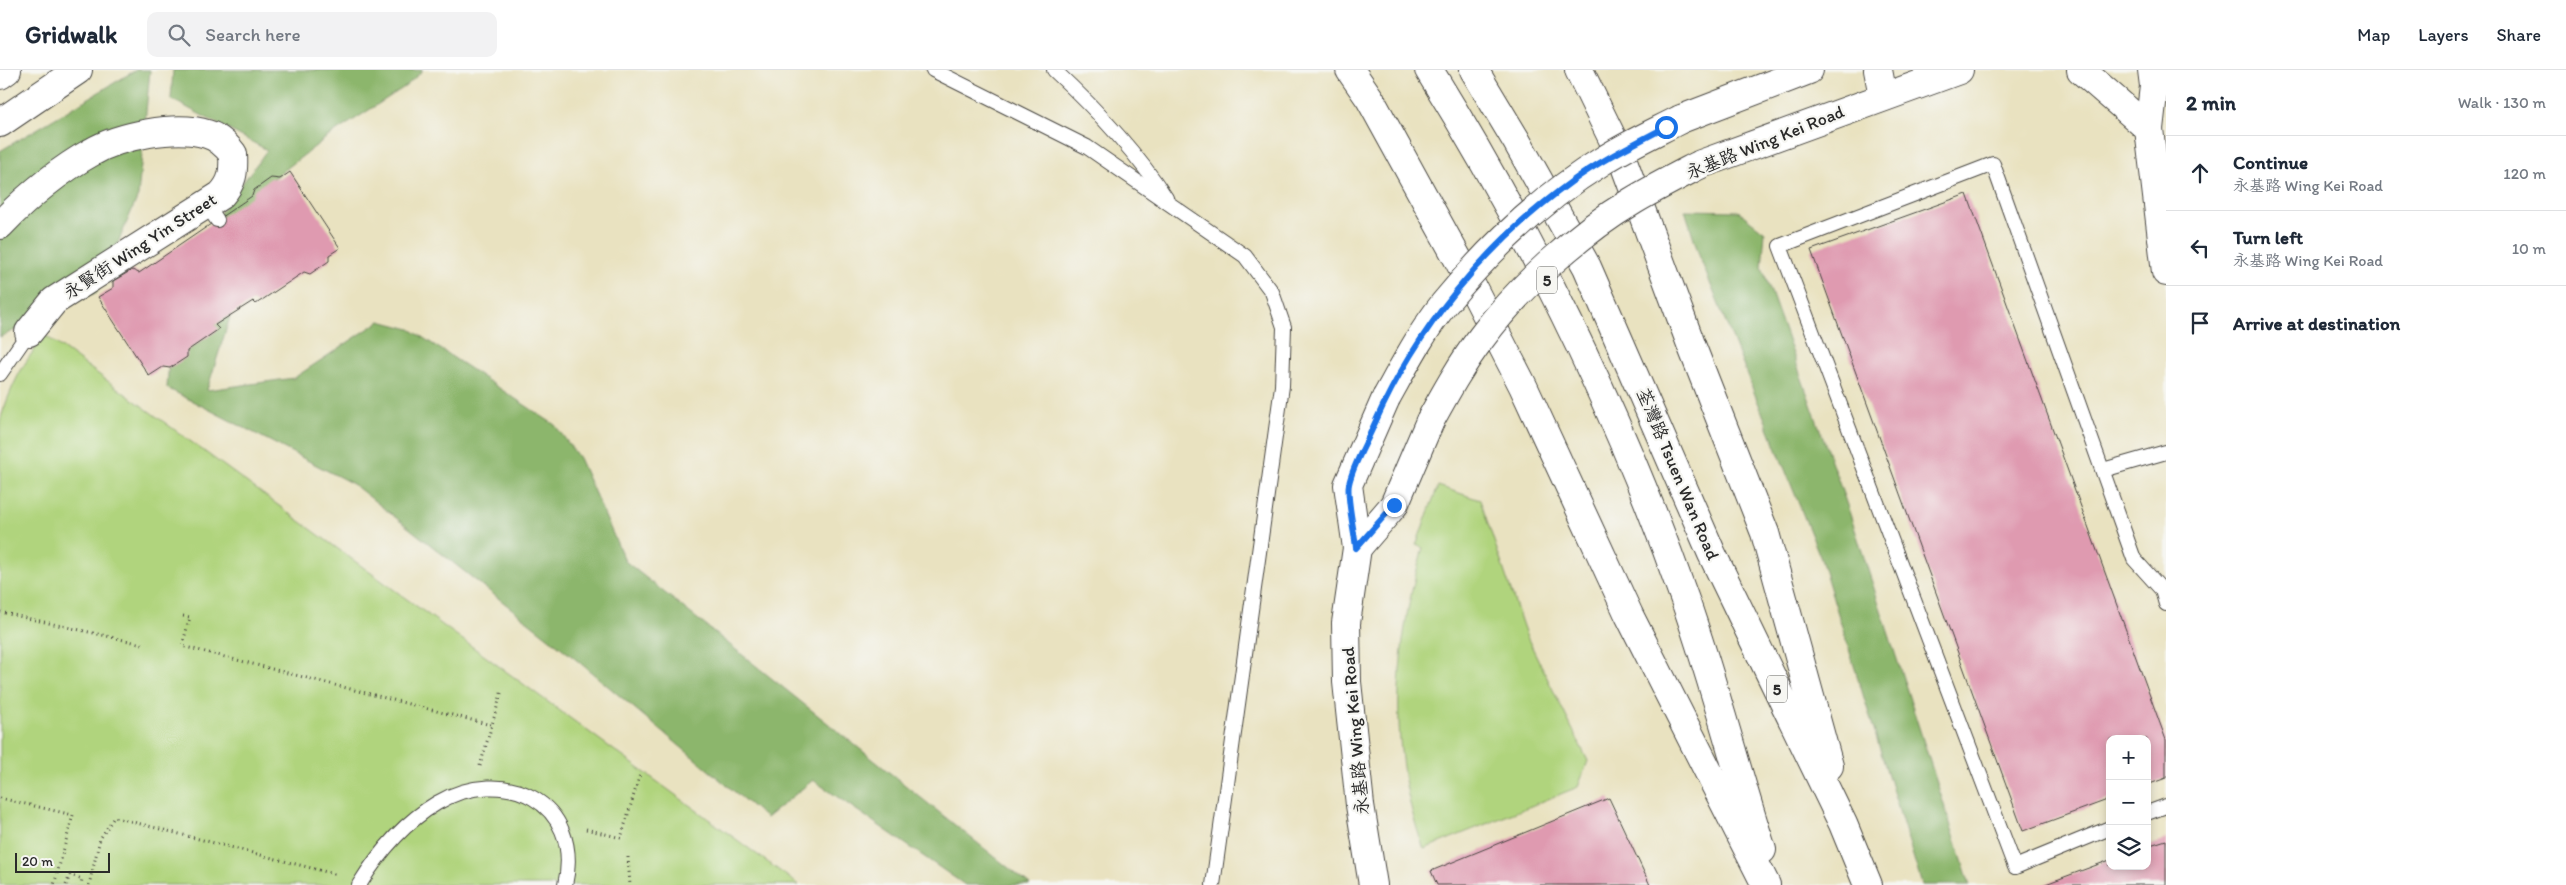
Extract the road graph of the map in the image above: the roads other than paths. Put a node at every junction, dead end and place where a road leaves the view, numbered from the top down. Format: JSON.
{"nodes":[{"id":1,"x":7,"y":70,"type":"edge"},
{"id":2,"x":78,"y":70,"type":"edge"},
{"id":3,"x":933,"y":70,"type":"edge"},
{"id":4,"x":1054,"y":70,"type":"edge"},
{"id":5,"x":1350,"y":70,"type":"edge"},
{"id":6,"x":1429,"y":70,"type":"edge"},
{"id":7,"x":1474,"y":70,"type":"edge"},
{"id":8,"x":1579,"y":70,"type":"edge"},
{"id":9,"x":1809,"y":70,"type":"edge"},
{"id":10,"x":1959,"y":70,"type":"edge"},
{"id":11,"x":2081,"y":70,"type":"edge"},
{"id":12,"x":2152,"y":70,"type":"edge"},
{"id":13,"x":0,"y":75,"type":"edge"},
{"id":14,"x":1880,"y":83,"type":"edge"},
{"id":15,"x":0,"y":123,"type":"edge"},
{"id":16,"x":2150,"y":129,"type":"junction"},
{"id":17,"x":1171,"y":205,"type":"junction"},
{"id":18,"x":0,"y":226,"type":"edge"},
{"id":19,"x":2166,"y":272,"type":"edge"},
{"id":20,"x":29,"y":332,"type":"joint"},
{"id":21,"x":0,"y":374,"type":"edge"},
{"id":22,"x":2166,"y":452,"type":"edge"},
{"id":23,"x":2102,"y":470,"type":"junction"},
{"id":24,"x":1356,"y":548,"type":"junction"},
{"id":25,"x":2166,"y":604,"type":"edge"},
{"id":26,"x":2166,"y":806,"type":"edge"},
{"id":27,"x":2151,"y":812,"type":"edge"},
{"id":28,"x":1843,"y":824,"type":"junction"},
{"id":29,"x":2106,"y":830,"type":"edge"},
{"id":30,"x":360,"y":883,"type":"edge"},
{"id":31,"x":564,"y":885,"type":"edge"},
{"id":32,"x":1213,"y":885,"type":"edge"},
{"id":33,"x":1373,"y":885,"type":"edge"},
{"id":34,"x":1766,"y":885,"type":"edge"},
{"id":35,"x":1774,"y":885,"type":"edge"},
{"id":36,"x":1868,"y":885,"type":"edge"}],
"edges":[{"from":1,"to":13,"type":"main road"},
{"from":2,"to":15,"type":"main road"},
{"from":3,"to":17,"type":"lane"},
{"from":4,"to":17,"type":"lane"},
{"from":5,"to":34,"type":"main road"},
{"from":6,"to":35,"type":"main road","number":"5"},
{"from":7,"to":28,"type":"main road","name":"荃灣路 Tsuen Wan Road","number":"5"},
{"from":8,"to":28,"type":"main road"},
{"from":9,"to":24,"type":"main road","name":"永基路 Wing Kei Road","bridge":true},
{"from":10,"to":14,"type":"main road","name":"永基路 Wing Kei Road"},
{"from":11,"to":16,"type":"main road"},
{"from":12,"to":16,"type":"main road"},
{"from":14,"to":24,"type":"main road","name":"永基路 Wing Kei Road","bridge":true},
{"from":16,"to":19,"type":"main road"},
{"from":17,"to":32,"type":"lane"},
{"from":18,"to":20,"type":"main road","name":"永賢街 Wing Yin Street"},
{"from":20,"to":21,"type":"lane"},
{"from":22,"to":23,"type":"lane"},
{"from":23,"to":25,"type":"lane"},
{"from":23,"to":29,"type":"lane"},
{"from":24,"to":33,"type":"main road","name":"永基路 Wing Kei Road"},
{"from":26,"to":27,"type":"lane"},
{"from":28,"to":36,"type":"main road","name":"荃灣路 Tsuen Wan Road","number":"5"},
{"from":30,"to":31,"type":"lane"}]}
